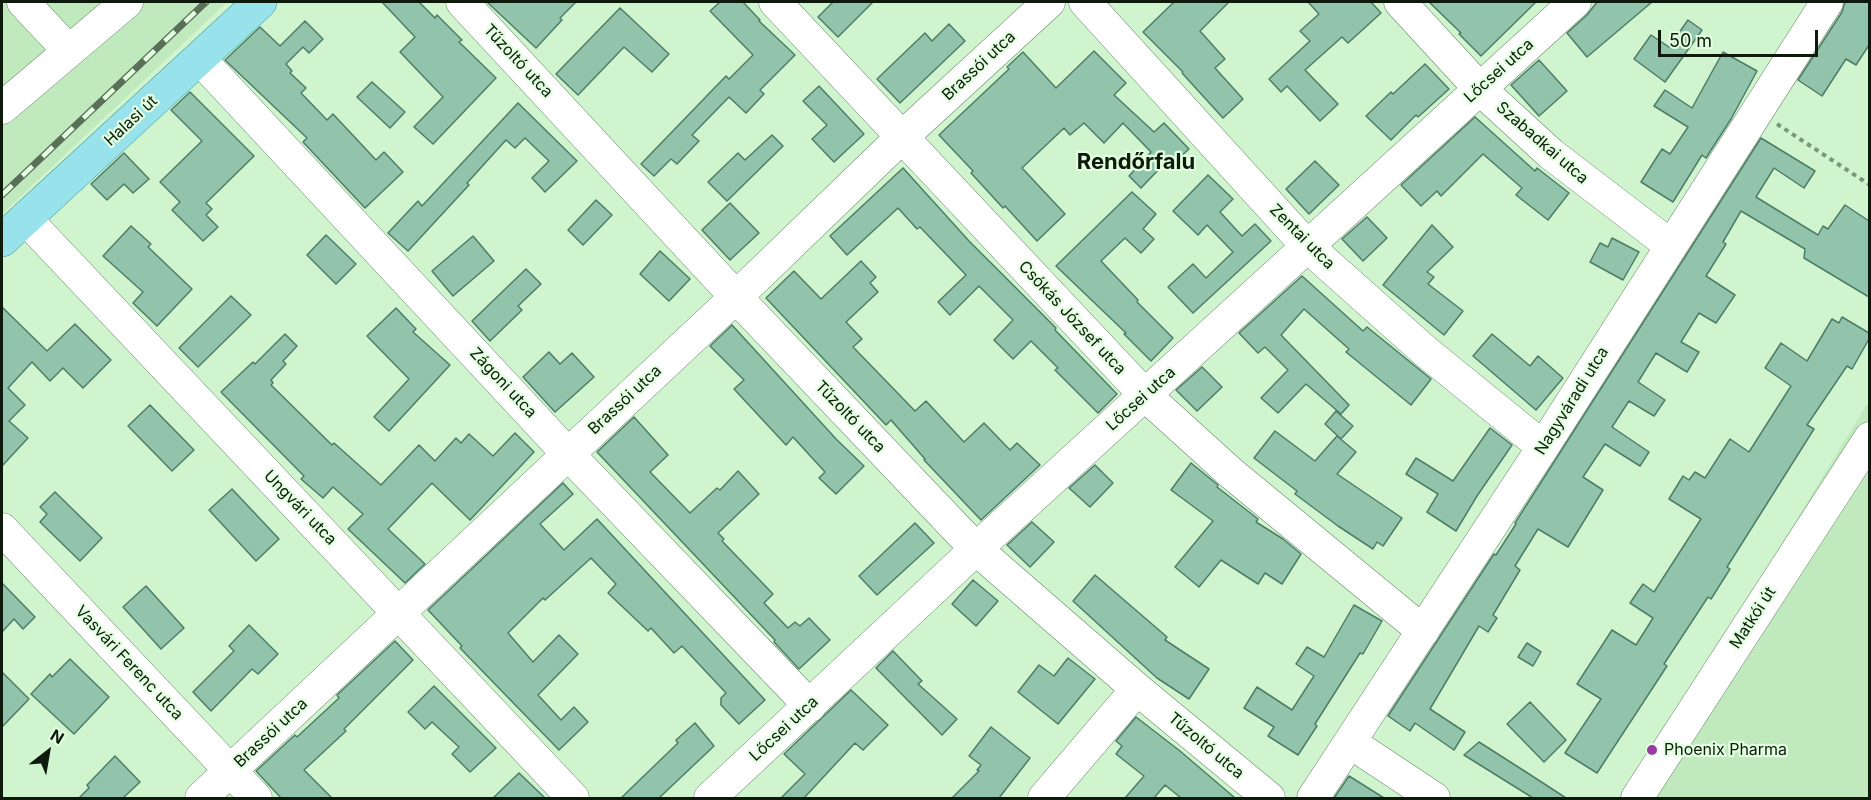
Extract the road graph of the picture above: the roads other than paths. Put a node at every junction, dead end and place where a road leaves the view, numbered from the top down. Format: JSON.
{"nodes":[{"id":1,"x":23,"y":2,"type":"edge"},
{"id":2,"x":127,"y":2,"type":"edge"},
{"id":3,"x":260,"y":2,"type":"edge"},
{"id":4,"x":462,"y":2,"type":"edge"},
{"id":5,"x":775,"y":2,"type":"edge"},
{"id":6,"x":1049,"y":2,"type":"edge"},
{"id":7,"x":1085,"y":2,"type":"edge"},
{"id":8,"x":1400,"y":2,"type":"edge"},
{"id":9,"x":1575,"y":2,"type":"edge"},
{"id":10,"x":1827,"y":2,"type":"edge"},
{"id":11,"x":69,"y":51,"type":"junction"},
{"id":12,"x":199,"y":58,"type":"junction"},
{"id":13,"x":1480,"y":89,"type":"junction"},
{"id":14,"x":2,"y":108,"type":"edge"},
{"id":15,"x":901,"y":138,"type":"junction"},
{"id":16,"x":25,"y":218,"type":"junction"},
{"id":17,"x":2,"y":240,"type":"edge"},
{"id":18,"x":1670,"y":245,"type":"junction"},
{"id":19,"x":1307,"y":246,"type":"junction"},
{"id":20,"x":736,"y":297,"type":"junction"},
{"id":21,"x":1145,"y":395,"type":"junction"},
{"id":22,"x":1869,"y":438,"type":"edge"},
{"id":23,"x":1543,"y":447,"type":"junction"},
{"id":24,"x":568,"y":454,"type":"junction"},
{"id":25,"x":2,"y":529,"type":"edge"},
{"id":26,"x":976,"y":549,"type":"junction"},
{"id":27,"x":399,"y":612,"type":"junction"},
{"id":28,"x":1423,"y":631,"type":"junction"},
{"id":29,"x":1137,"y":689,"type":"junction"},
{"id":30,"x":810,"y":706,"type":"junction"},
{"id":31,"x":1351,"y":742,"type":"junction"},
{"id":32,"x":231,"y":771,"type":"junction"},
{"id":33,"x":201,"y":798,"type":"edge"},
{"id":34,"x":256,"y":798,"type":"edge"},
{"id":35,"x":573,"y":798,"type":"edge"},
{"id":36,"x":710,"y":798,"type":"edge"},
{"id":37,"x":1044,"y":798,"type":"edge"},
{"id":38,"x":1269,"y":798,"type":"edge"},
{"id":39,"x":1313,"y":798,"type":"edge"},
{"id":40,"x":1434,"y":798,"type":"edge"},
{"id":41,"x":1637,"y":798,"type":"edge"}],
"edges":[{"from":1,"to":11,"type":"street"},
{"from":2,"to":11,"type":"street"},
{"from":3,"to":12,"type":"main road","name":"Halasi út"},
{"from":4,"to":20,"type":"street","name":"Tűzoltó utca"},
{"from":5,"to":15,"type":"street","name":"Csókás József utca"},
{"from":6,"to":15,"type":"street","name":"Brassói utca"},
{"from":7,"to":19,"type":"street","name":"Zentai utca"},
{"from":8,"to":13,"type":"street","name":"Szabadkai utca"},
{"from":9,"to":13,"type":"street","name":"Lőcsei utca"},
{"from":10,"to":18,"type":"street","name":"Nagyváradi utca"},
{"from":11,"to":14,"type":"street"},
{"from":12,"to":16,"type":"main road","name":"Halasi út"},
{"from":12,"to":24,"type":"street","name":"Zágoni utca"},
{"from":13,"to":18,"type":"street","name":"Szabadkai utca"},
{"from":13,"to":19,"type":"street","name":"Lőcsei utca"},
{"from":15,"to":20,"type":"street","name":"Brassói utca"},
{"from":15,"to":21,"type":"street","name":"Csókás József utca"},
{"from":16,"to":17,"type":"main road","name":"Halasi út"},
{"from":16,"to":27,"type":"street","name":"Ungvári utca"},
{"from":18,"to":23,"type":"street","name":"Nagyváradi utca"},
{"from":19,"to":21,"type":"street","name":"Lőcsei utca"},
{"from":19,"to":23,"type":"street","name":"Zentai utca"},
{"from":20,"to":24,"type":"street","name":"Brassói utca"},
{"from":20,"to":26,"type":"street","name":"Tűzoltó utca"},
{"from":21,"to":26,"type":"street","name":"Lőcsei utca"},
{"from":21,"to":28,"type":"street","name":"Csókás József utca"},
{"from":22,"to":41,"type":"street","name":"Matkói út"},
{"from":23,"to":28,"type":"street","name":"Nagyváradi utca"},
{"from":24,"to":27,"type":"street","name":"Brassói utca"},
{"from":24,"to":30,"type":"street","name":"Zágoni utca"},
{"from":25,"to":32,"type":"street","name":"Vasvári Ferenc utca"},
{"from":26,"to":29,"type":"street","name":"Tűzoltó utca"},
{"from":26,"to":30,"type":"street","name":"Lőcsei utca"},
{"from":27,"to":32,"type":"street","name":"Brassói utca"},
{"from":27,"to":35,"type":"street","name":"Ungvári utca"},
{"from":28,"to":31,"type":"street","name":"Nagyváradi utca"},
{"from":29,"to":37,"type":"street"},
{"from":29,"to":38,"type":"street","name":"Tűzoltó utca"},
{"from":30,"to":36,"type":"street","name":"Lőcsei utca"},
{"from":31,"to":39,"type":"street","name":"Nagyváradi utca"},
{"from":31,"to":40,"type":"street"},
{"from":32,"to":33,"type":"street","name":"Brassói utca"},
{"from":32,"to":34,"type":"street","name":"Vasvári Ferenc utca"}]}
